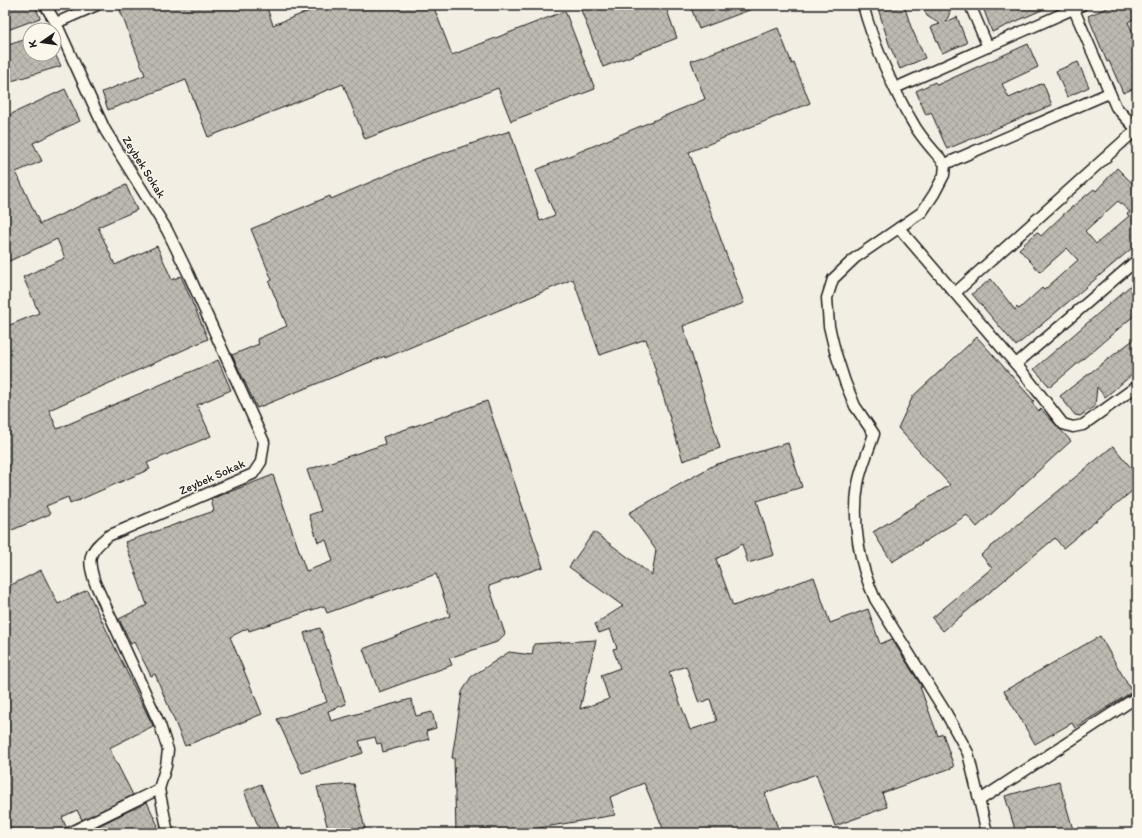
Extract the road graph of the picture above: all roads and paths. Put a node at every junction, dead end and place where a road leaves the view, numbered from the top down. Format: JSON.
{"nodes":[{"id":1,"x":45,"y":5,"type":"edge"},
{"id":2,"x":97,"y":5,"type":"edge"},
{"id":3,"x":863,"y":5,"type":"edge"},
{"id":4,"x":970,"y":5,"type":"edge"},
{"id":5,"x":1076,"y":6,"type":"edge"},
{"id":6,"x":55,"y":22,"type":"edge"},
{"id":7,"x":58,"y":22,"type":"edge"},
{"id":8,"x":62,"y":36,"type":"edge"},
{"id":9,"x":988,"y":47,"type":"junction"},
{"id":10,"x":895,"y":88,"type":"junction"},
{"id":11,"x":1109,"y":93,"type":"junction"},
{"id":12,"x":1137,"y":129,"type":"edge"},
{"id":13,"x":945,"y":164,"type":"junction"},
{"id":14,"x":899,"y":228,"type":"junction"},
{"id":15,"x":1137,"y":260,"type":"edge"},
{"id":16,"x":955,"y":293,"type":"junction"},
{"id":17,"x":1016,"y":364,"type":"junction"},
{"id":18,"x":1137,"y":386,"type":"edge"},
{"id":19,"x":1137,"y":697,"type":"edge"},
{"id":20,"x":159,"y":789,"type":"junction"},
{"id":21,"x":980,"y":800,"type":"junction"},
{"id":22,"x":69,"y":833,"type":"edge"},
{"id":23,"x":168,"y":833,"type":"edge"},
{"id":24,"x":987,"y":833,"type":"edge"}],
"edges":[{"from":1,"to":6,"type":"street","name":"Zeybek Sokak"},
{"from":2,"to":7,"type":"street"},
{"from":3,"to":10,"type":"street"},
{"from":4,"to":9,"type":"street"},
{"from":5,"to":9,"type":"street"},
{"from":5,"to":11,"type":"street"},
{"from":8,"to":20,"type":"street","name":"Zeybek Sokak"},
{"from":9,"to":10,"type":"street"},
{"from":10,"to":13,"type":"street"},
{"from":11,"to":12,"type":"street"},
{"from":11,"to":13,"type":"street"},
{"from":12,"to":16,"type":"street"},
{"from":13,"to":14,"type":"street"},
{"from":14,"to":16,"type":"street"},
{"from":14,"to":21,"type":"street"},
{"from":15,"to":17,"type":"street"},
{"from":16,"to":17,"type":"street"},
{"from":17,"to":18,"type":"street"},
{"from":19,"to":21,"type":"street"},
{"from":20,"to":22,"type":"street"},
{"from":20,"to":23,"type":"street","name":"Zeybek Sokak"},
{"from":21,"to":24,"type":"street"}]}
